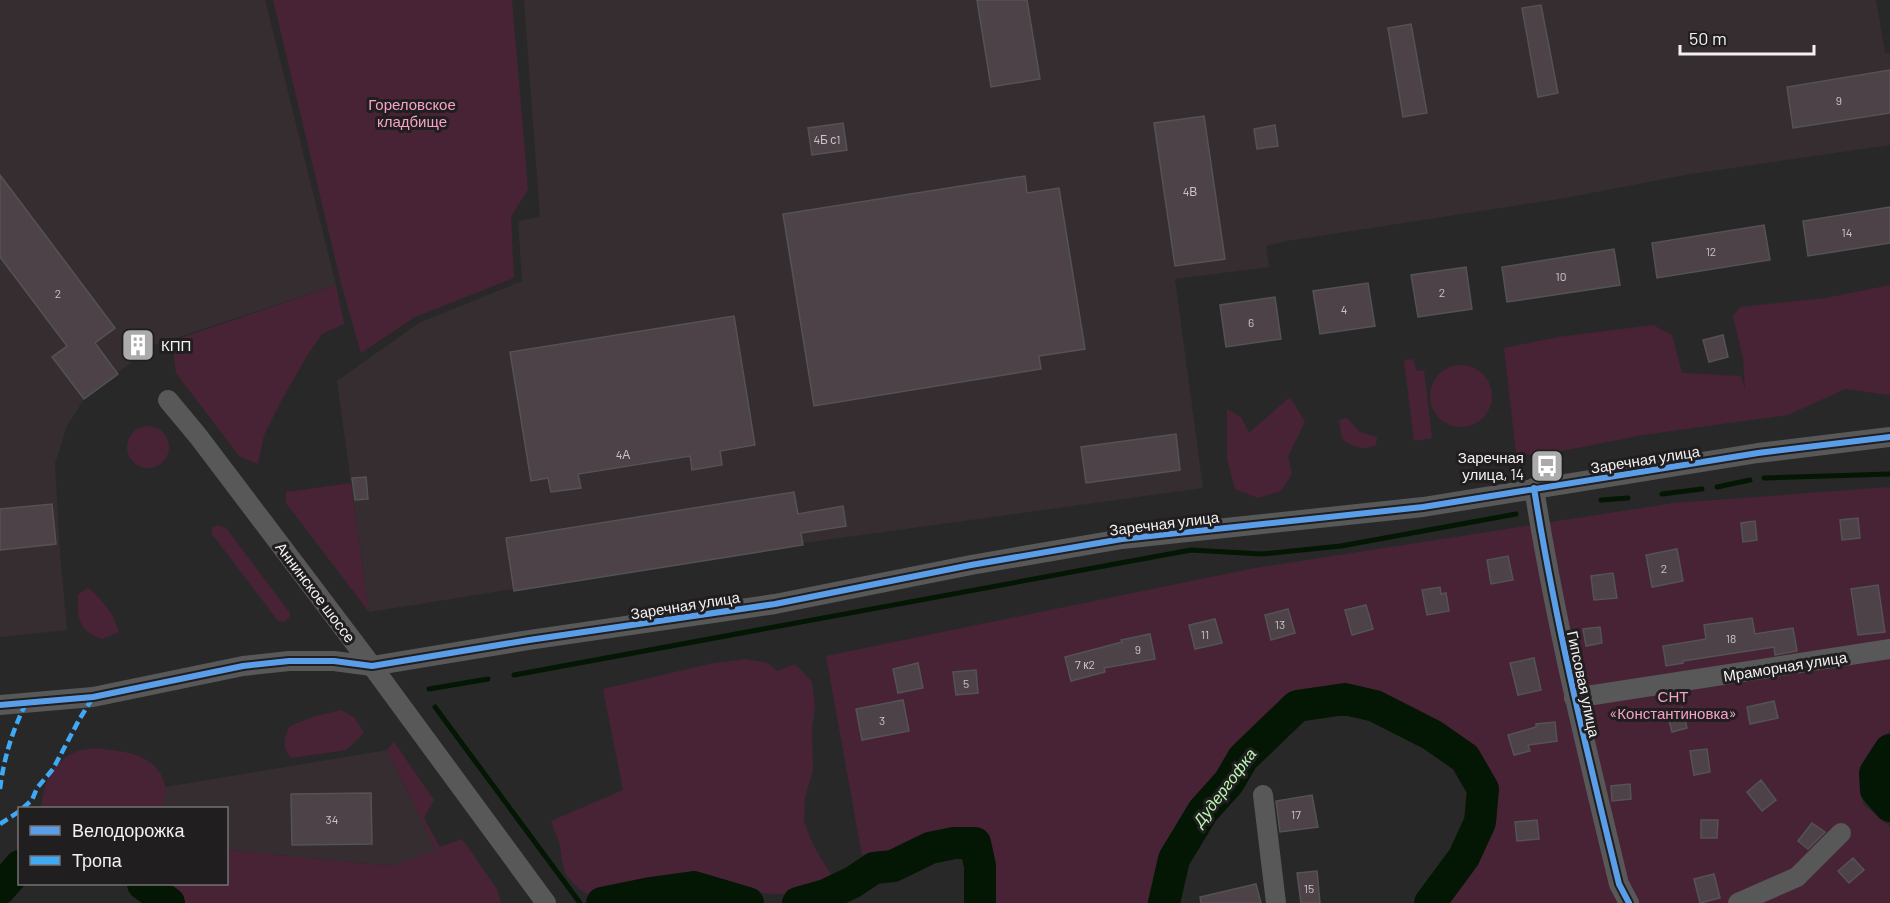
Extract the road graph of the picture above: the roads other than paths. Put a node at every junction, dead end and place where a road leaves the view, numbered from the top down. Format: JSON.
{"nodes":[{"id":1,"x":168,"y":400,"type":"dead end"},
{"id":2,"x":1890,"y":437,"type":"edge"},
{"id":3,"x":1534,"y":488,"type":"junction"},
{"id":4,"x":1890,"y":648,"type":"edge"},
{"id":5,"x":372,"y":666,"type":"junction"},
{"id":6,"x":1574,"y":698,"type":"junction"},
{"id":7,"x":0,"y":705,"type":"edge"},
{"id":8,"x":1263,"y":795,"type":"dead end"},
{"id":9,"x":1840,"y":833,"type":"dead end"},
{"id":10,"x":546,"y":903,"type":"edge"},
{"id":11,"x":1276,"y":903,"type":"edge"},
{"id":12,"x":1629,"y":903,"type":"edge"},
{"id":13,"x":1738,"y":903,"type":"edge"}],
"edges":[{"from":1,"to":5,"type":"street","name":"Аннинское шоссе"},
{"from":2,"to":3,"type":"street","name":"Заречная улица"},
{"from":3,"to":5,"type":"street","name":"Заречная улица"},
{"from":3,"to":6,"type":"street","name":"Гипсовая улица"},
{"from":4,"to":6,"type":"street","name":"Мраморная улица"},
{"from":5,"to":7,"type":"street","name":"Заречная улица"},
{"from":5,"to":10,"type":"street","name":"Аннинское шоссе"},
{"from":6,"to":12,"type":"street","name":"Гипсовая улица"},
{"from":8,"to":11,"type":"street"},
{"from":9,"to":13,"type":"street"}]}
